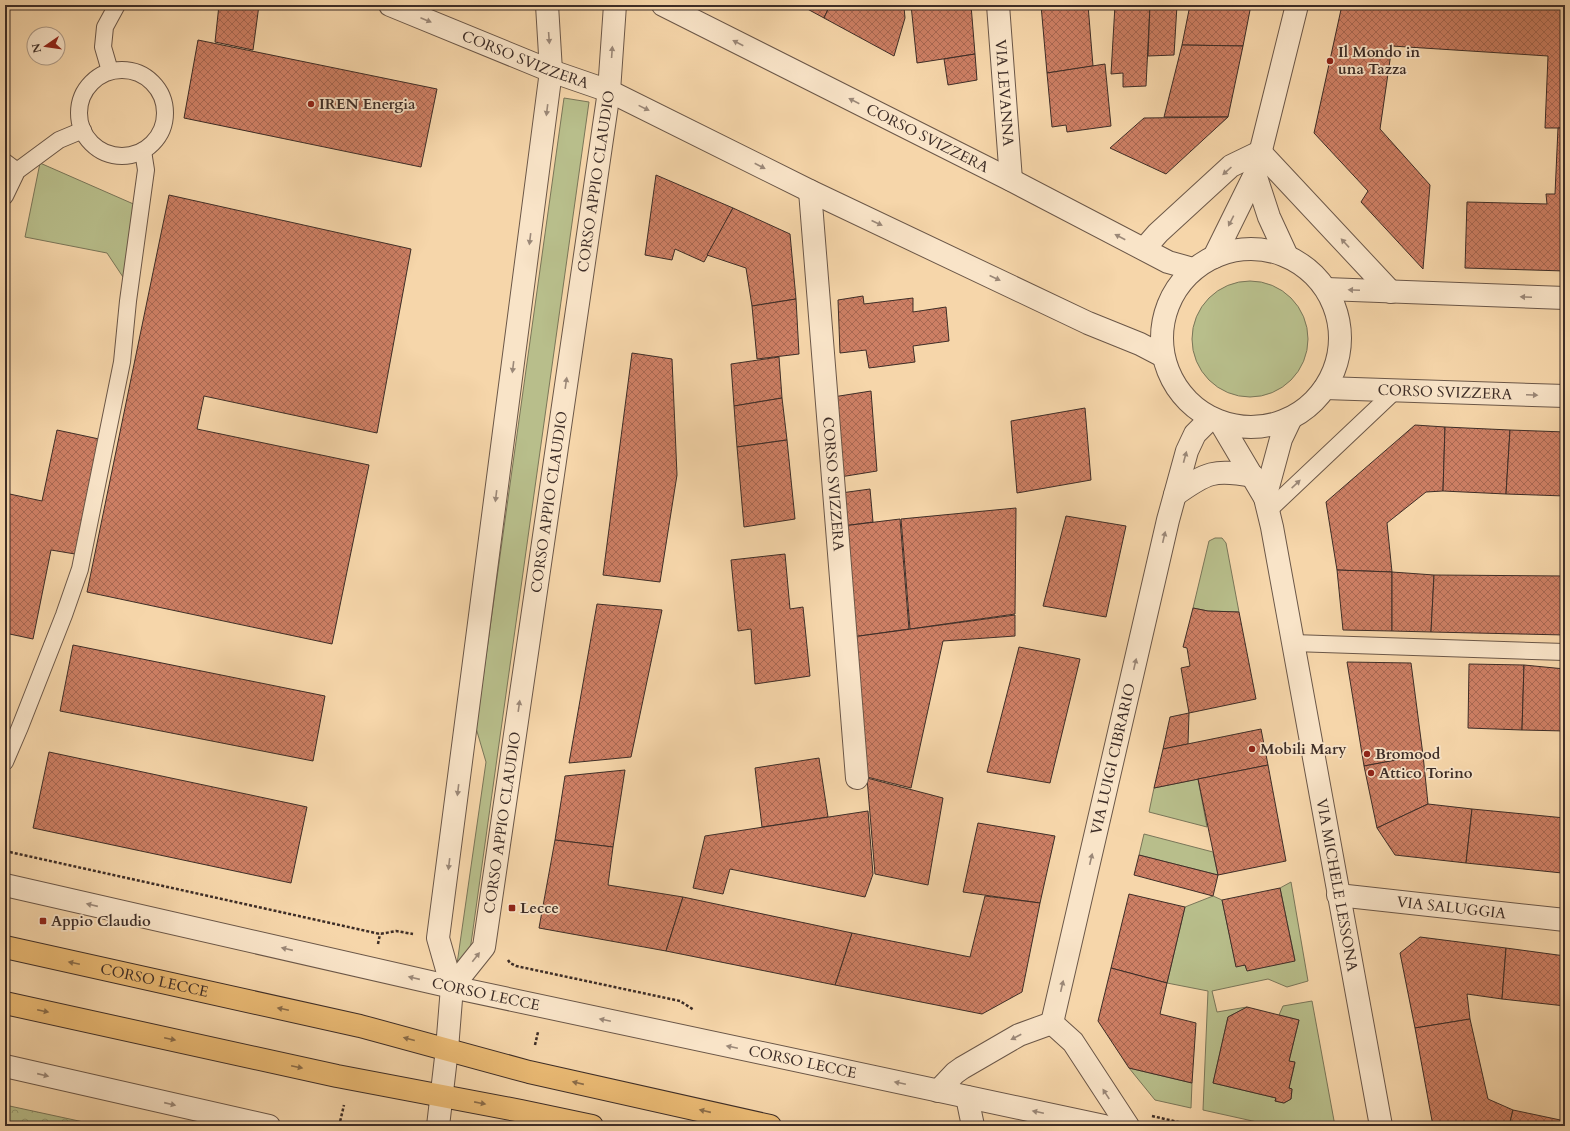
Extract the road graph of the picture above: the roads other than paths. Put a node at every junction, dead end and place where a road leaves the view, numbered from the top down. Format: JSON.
{"nodes":[{"id":1,"x":117,"y":5,"type":"edge"},
{"id":2,"x":390,"y":5,"type":"edge"},
{"id":3,"x":547,"y":5,"type":"edge"},
{"id":4,"x":615,"y":5,"type":"edge"},
{"id":5,"x":663,"y":5,"type":"edge"},
{"id":6,"x":998,"y":5,"type":"edge"},
{"id":7,"x":1297,"y":5,"type":"edge"},
{"id":8,"x":110,"y":71,"type":"junction"},
{"id":9,"x":551,"y":71,"type":"junction"},
{"id":10,"x":609,"y":91,"type":"junction"},
{"id":11,"x":82,"y":130,"type":"junction"},
{"id":12,"x":143,"y":151,"type":"junction"},
{"id":13,"x":1260,"y":152,"type":"junction"},
{"id":14,"x":11,"y":167,"type":"edge"},
{"id":15,"x":1255,"y":174,"type":"junction"},
{"id":16,"x":1011,"y":180,"type":"junction"},
{"id":17,"x":810,"y":191,"type":"junction"},
{"id":18,"x":5,"y":196,"type":"edge"},
{"id":19,"x":1144,"y":249,"type":"junction"},
{"id":20,"x":1287,"y":256,"type":"junction"},
{"id":21,"x":1214,"y":257,"type":"junction"},
{"id":22,"x":1193,"y":269,"type":"junction"},
{"id":23,"x":1326,"y":289,"type":"junction"},
{"id":24,"x":1391,"y":292,"type":"junction"},
{"id":25,"x":1565,"y":298,"type":"edge"},
{"id":26,"x":1164,"y":356,"type":"junction"},
{"id":27,"x":1325,"y":388,"type":"junction"},
{"id":28,"x":1396,"y":390,"type":"junction"},
{"id":29,"x":1565,"y":396,"type":"edge"},
{"id":30,"x":1290,"y":418,"type":"junction"},
{"id":31,"x":1216,"y":420,"type":"junction"},
{"id":32,"x":1253,"y":476,"type":"junction"},
{"id":33,"x":1175,"y":495,"type":"junction"},
{"id":34,"x":1266,"y":505,"type":"junction"},
{"id":35,"x":1293,"y":643,"type":"junction"},
{"id":36,"x":1565,"y":652,"type":"edge"},
{"id":37,"x":5,"y":762,"type":"edge"},
{"id":38,"x":857,"y":778,"type":"dead end"},
{"id":39,"x":5,"y":885,"type":"edge"},
{"id":40,"x":1338,"y":895,"type":"junction"},
{"id":41,"x":1565,"y":920,"type":"edge"},
{"id":42,"x":5,"y":948,"type":"edge"},
{"id":43,"x":452,"y":987,"type":"junction"},
{"id":44,"x":5,"y":1003,"type":"edge"},
{"id":45,"x":1052,"y":1024,"type":"junction"},
{"id":46,"x":447,"y":1049,"type":"junction"},
{"id":47,"x":5,"y":1066,"type":"edge"},
{"id":48,"x":938,"y":1091,"type":"junction"},
{"id":49,"x":442,"y":1095,"type":"junction"},
{"id":50,"x":967,"y":1097,"type":"junction"},
{"id":51,"x":269,"y":1126,"type":"edge"},
{"id":52,"x":438,"y":1126,"type":"edge"},
{"id":53,"x":592,"y":1126,"type":"edge"},
{"id":54,"x":770,"y":1126,"type":"edge"},
{"id":55,"x":973,"y":1126,"type":"edge"},
{"id":56,"x":1104,"y":1126,"type":"edge"},
{"id":57,"x":1128,"y":1126,"type":"edge"},
{"id":58,"x":1381,"y":1126,"type":"edge"}],
"edges":[{"from":1,"to":8,"type":"lane"},
{"from":2,"to":9,"type":"street","name":"CORSO SVIZZERA","one_way":true},
{"from":3,"to":9,"type":"street","one_way":true},
{"from":10,"to":4,"type":"street","name":"CORSO APPIO CLAUDIO","one_way":true},
{"from":16,"to":5,"type":"street","name":"CORSO SVIZZERA","one_way":true},
{"from":6,"to":16,"type":"street","name":"VIA LEVANNA"},
{"from":7,"to":13,"type":"street"},
{"from":8,"to":11,"type":"lane"},
{"from":8,"to":12,"type":"lane"},
{"from":9,"to":10,"type":"street","name":"CORSO SVIZZERA"},
{"from":9,"to":43,"type":"street","one_way":true},
{"from":10,"to":17,"type":"street","name":"CORSO SVIZZERA","one_way":true},
{"from":43,"to":10,"type":"street","name":"CORSO APPIO CLAUDIO","one_way":true},
{"from":11,"to":12,"type":"lane"},
{"from":11,"to":14,"type":"lane"},
{"from":12,"to":37,"type":"lane"},
{"from":13,"to":15,"type":"street"},
{"from":13,"to":19,"type":"street","one_way":true},
{"from":24,"to":13,"type":"street","one_way":true},
{"from":14,"to":18,"type":"lane"},
{"from":15,"to":20,"type":"street"},
{"from":15,"to":21,"type":"street","one_way":true},
{"from":19,"to":16,"type":"street","name":"CORSO SVIZZERA","one_way":true},
{"from":17,"to":26,"type":"street","name":"CORSO SVIZZERA","one_way":true},
{"from":17,"to":38,"type":"street","name":"CORSO SVIZZERA"},
{"from":19,"to":22,"type":"street","name":"CORSO SVIZZERA"},
{"from":20,"to":21,"type":"street"},
{"from":20,"to":23,"type":"street"},
{"from":21,"to":22,"type":"street"},
{"from":22,"to":26,"type":"street"},
{"from":24,"to":23,"type":"street","one_way":true},
{"from":23,"to":27,"type":"street"},
{"from":25,"to":24,"type":"street","one_way":true},
{"from":26,"to":31,"type":"street"},
{"from":27,"to":28,"type":"street","name":"CORSO SVIZZERA"},
{"from":27,"to":30,"type":"street"},
{"from":28,"to":29,"type":"street","name":"CORSO SVIZZERA","one_way":true},
{"from":34,"to":28,"type":"lane","one_way":true},
{"from":30,"to":31,"type":"street"},
{"from":30,"to":34,"type":"street","name":"VIA MICHELE LESSONA"},
{"from":31,"to":32,"type":"street","name":"VIA MICHELE LESSONA"},
{"from":33,"to":31,"type":"street","name":"VIA LUIGI CIBRARIO","one_way":true},
{"from":32,"to":33,"type":"street"},
{"from":32,"to":34,"type":"street","name":"VIA MICHELE LESSONA"},
{"from":45,"to":33,"type":"street","name":"VIA LUIGI CIBRARIO","one_way":true},
{"from":34,"to":35,"type":"street","name":"VIA MICHELE LESSONA"},
{"from":35,"to":36,"type":"lane"},
{"from":35,"to":40,"type":"street","name":"VIA MICHELE LESSONA"},
{"from":43,"to":39,"type":"street","name":"CORSO LECCE","one_way":true},
{"from":40,"to":41,"type":"street","name":"VIA SALUGGIA"},
{"from":40,"to":58,"type":"street","name":"VIA MICHELE LESSONA"},
{"from":46,"to":42,"type":"main road","name":"CORSO LECCE","one_way":true},
{"from":43,"to":46,"type":"street"},
{"from":48,"to":43,"type":"street","name":"CORSO LECCE","one_way":true},
{"from":44,"to":49,"type":"main road","one_way":true},
{"from":45,"to":48,"type":"street","one_way":true},
{"from":57,"to":45,"type":"street","one_way":true},
{"from":46,"to":49,"type":"street"},
{"from":54,"to":46,"type":"main road","name":"CORSO LECCE","one_way":true},
{"from":47,"to":51,"type":"street","one_way":true},
{"from":48,"to":50,"type":"street","name":"CORSO LECCE"},
{"from":49,"to":52,"type":"street"},
{"from":49,"to":53,"type":"main road","one_way":true},
{"from":50,"to":55,"type":"street"},
{"from":56,"to":50,"type":"street","name":"CORSO LECCE","one_way":true}]}
